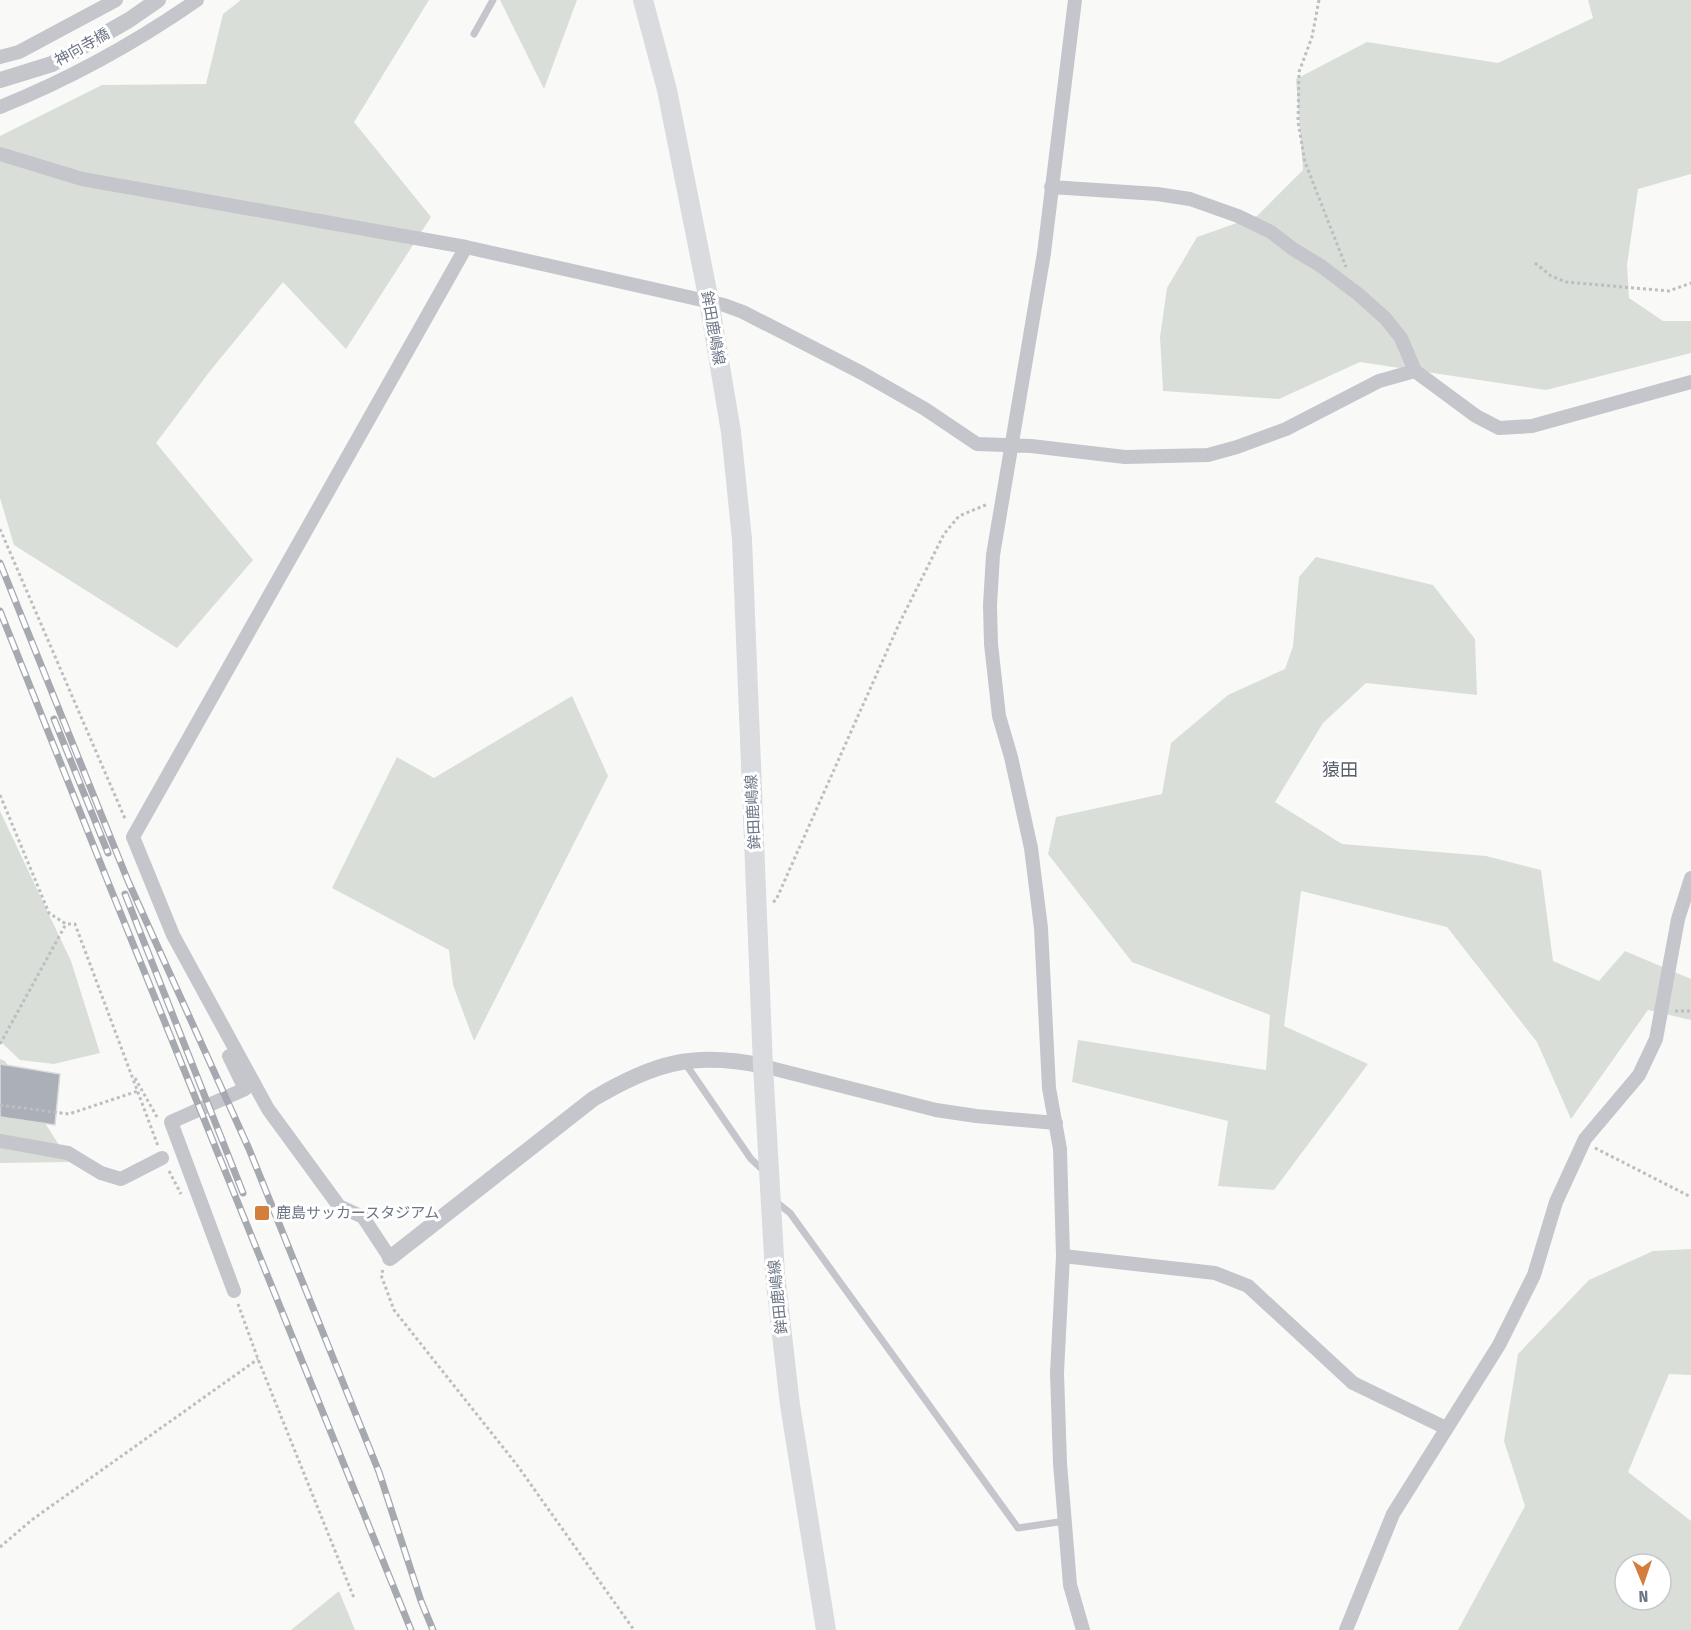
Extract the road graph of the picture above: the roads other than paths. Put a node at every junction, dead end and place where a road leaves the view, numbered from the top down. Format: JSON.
{"nodes":[{"id":1,"x":116,"y":0,"type":"edge"},
{"id":2,"x":158,"y":0,"type":"edge"},
{"id":3,"x":197,"y":0,"type":"edge"},
{"id":4,"x":493,"y":0,"type":"edge"},
{"id":5,"x":643,"y":0,"type":"edge"},
{"id":6,"x":1075,"y":0,"type":"edge"},
{"id":7,"x":474,"y":34,"type":"dead end"},
{"id":8,"x":0,"y":57,"type":"edge"},
{"id":9,"x":0,"y":80,"type":"edge"},
{"id":10,"x":0,"y":107,"type":"edge"},
{"id":11,"x":0,"y":154,"type":"edge"},
{"id":12,"x":1052,"y":187,"type":"junction"},
{"id":13,"x":466,"y":247,"type":"junction"},
{"id":14,"x":709,"y":301,"type":"junction"},
{"id":15,"x":1415,"y":371,"type":"junction"},
{"id":16,"x":1691,"y":382,"type":"edge"},
{"id":17,"x":1012,"y":446,"type":"junction"},
{"id":18,"x":1691,"y":878,"type":"edge"},
{"id":19,"x":173,"y":935,"type":"junction"},
{"id":20,"x":683,"y":1061,"type":"junction"},
{"id":21,"x":764,"y":1066,"type":"junction"},
{"id":22,"x":1056,"y":1123,"type":"junction"},
{"id":23,"x":0,"y":1141,"type":"edge"},
{"id":24,"x":162,"y":1158,"type":"dead end"},
{"id":25,"x":768,"y":1174,"type":"junction"},
{"id":26,"x":770,"y":1198,"type":"junction"},
{"id":27,"x":1063,"y":1256,"type":"junction"},
{"id":28,"x":390,"y":1258,"type":"joint"},
{"id":29,"x":234,"y":1291,"type":"dead end"},
{"id":30,"x":1446,"y":1428,"type":"junction"},
{"id":31,"x":1065,"y":1521,"type":"junction"},
{"id":32,"x":826,"y":1630,"type":"edge"},
{"id":33,"x":1083,"y":1630,"type":"edge"},
{"id":34,"x":1346,"y":1630,"type":"edge"}],
"edges":[{"from":1,"to":8,"type":"street"},
{"from":2,"to":9,"type":"street","name":"神向寺橋"},
{"from":3,"to":10,"type":"street"},
{"from":4,"to":7,"type":"lane"},
{"from":5,"to":14,"type":"main road","name":"鉾田鹿嶋線"},
{"from":6,"to":12,"type":"street"},
{"from":11,"to":13,"type":"street"},
{"from":12,"to":15,"type":"street"},
{"from":12,"to":17,"type":"street"},
{"from":13,"to":14,"type":"street"},
{"from":13,"to":19,"type":"street"},
{"from":14,"to":17,"type":"street"},
{"from":14,"to":21,"type":"main road","name":"鉾田鹿嶋線"},
{"from":15,"to":16,"type":"street"},
{"from":15,"to":17,"type":"street"},
{"from":17,"to":22,"type":"street"},
{"from":18,"to":30,"type":"street"},
{"from":19,"to":28,"type":"street"},
{"from":19,"to":29,"type":"street"},
{"from":20,"to":21,"type":"street"},
{"from":20,"to":25,"type":"lane"},
{"from":20,"to":28,"type":"street"},
{"from":21,"to":22,"type":"street"},
{"from":21,"to":25,"type":"main road","name":"鉾田鹿嶋線"},
{"from":22,"to":27,"type":"street"},
{"from":23,"to":24,"type":"street"},
{"from":25,"to":26,"type":"main road","name":"鉾田鹿嶋線"},
{"from":26,"to":31,"type":"lane"},
{"from":26,"to":32,"type":"main road","name":"鉾田鹿嶋線"},
{"from":27,"to":30,"type":"street"},
{"from":27,"to":31,"type":"street"},
{"from":30,"to":34,"type":"street"},
{"from":31,"to":33,"type":"street"}]}
